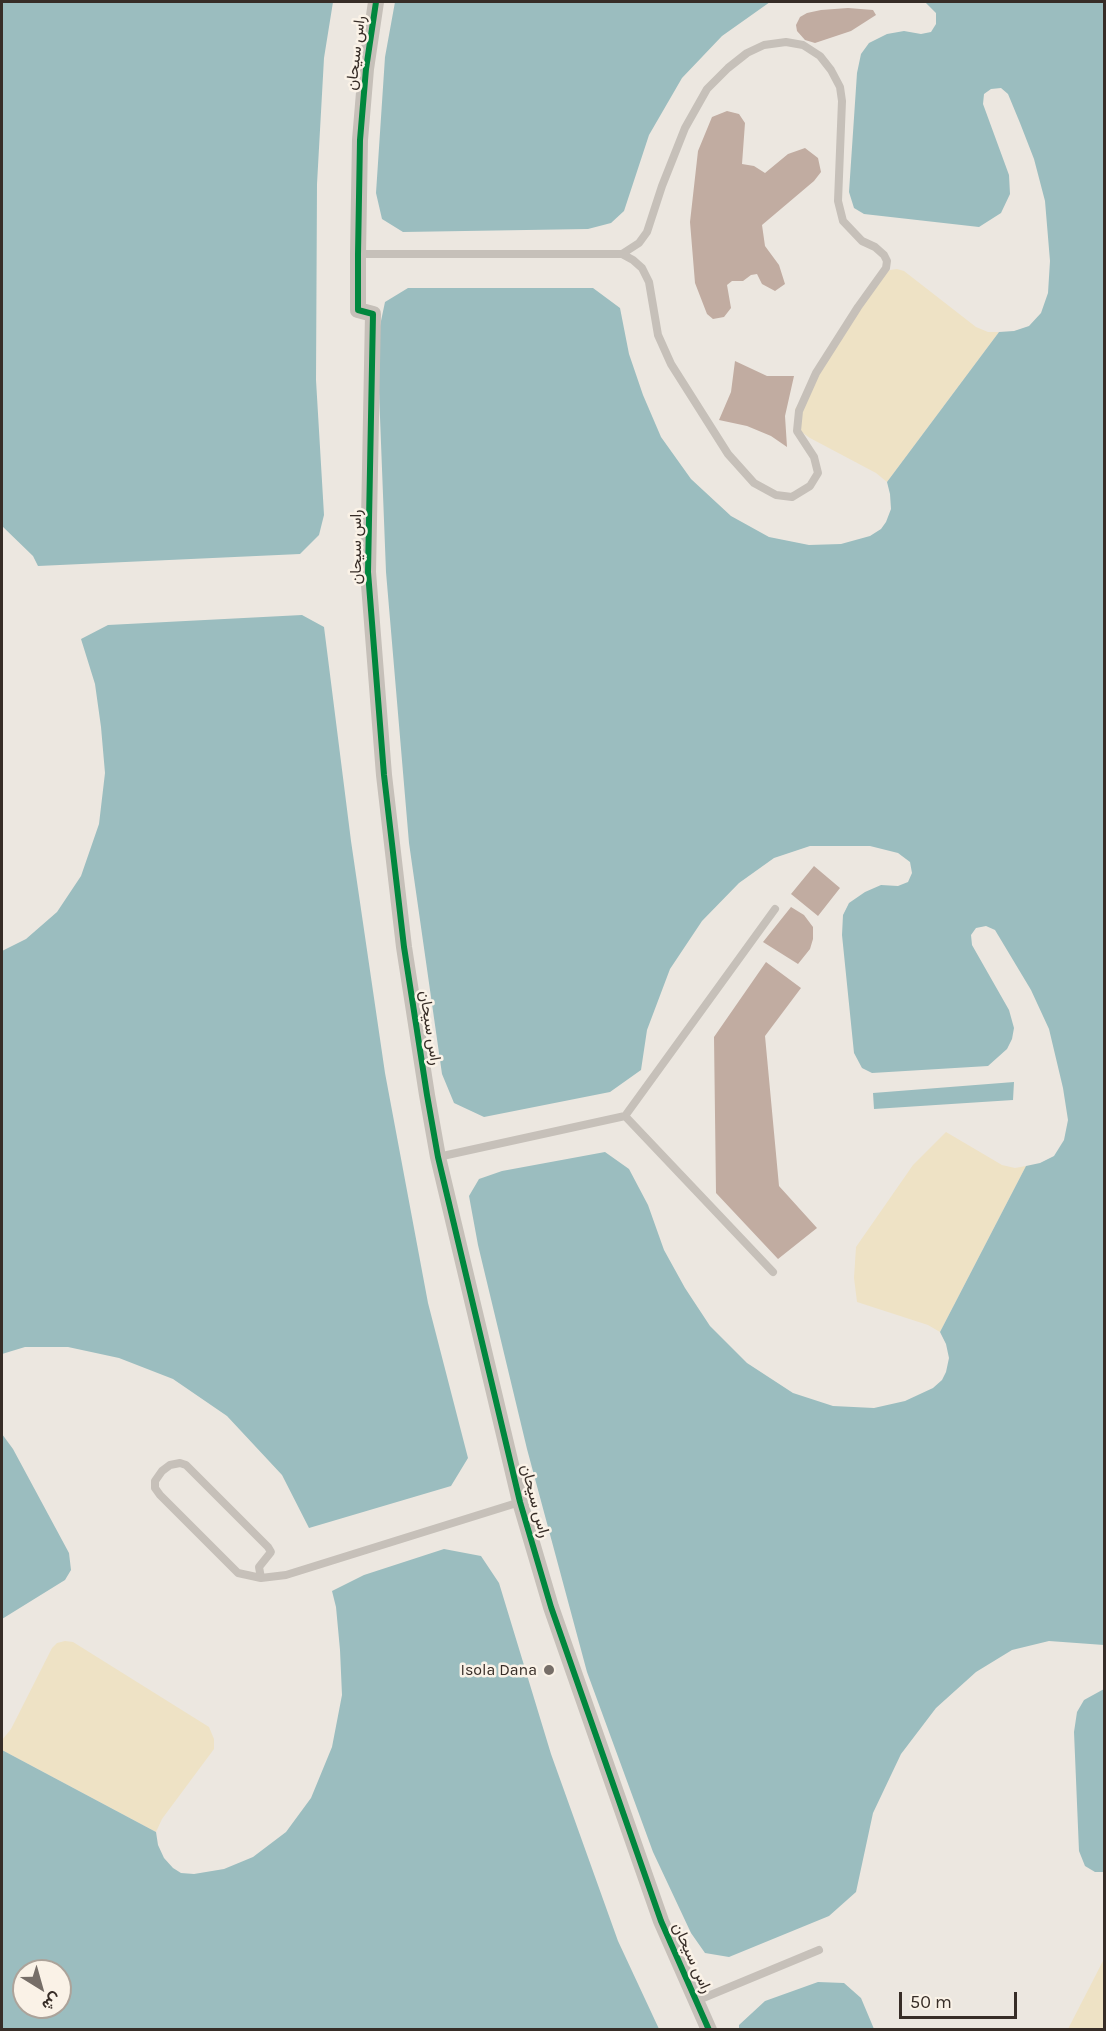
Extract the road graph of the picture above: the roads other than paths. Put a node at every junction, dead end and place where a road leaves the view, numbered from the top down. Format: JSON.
{"nodes":[{"id":1,"x":376,"y":2,"type":"edge"},
{"id":2,"x":358,"y":254,"type":"junction"},
{"id":3,"x":622,"y":254,"type":"junction"},
{"id":4,"x":775,"y":909,"type":"dead end"},
{"id":5,"x":625,"y":1116,"type":"junction"},
{"id":6,"x":438,"y":1156,"type":"junction"},
{"id":7,"x":773,"y":1272,"type":"dead end"},
{"id":8,"x":520,"y":1502,"type":"junction"},
{"id":9,"x":261,"y":1578,"type":"junction"},
{"id":10,"x":819,"y":1950,"type":"dead end"},
{"id":11,"x":696,"y":2001,"type":"junction"},
{"id":12,"x":709,"y":2030,"type":"edge"}],
"edges":[{"from":1,"to":2,"type":"street","name":"راس سيحان"},
{"from":2,"to":3,"type":"lane"},
{"from":2,"to":6,"type":"street","name":"راس سيحان"},
{"from":3,"to":3,"type":"lane"},
{"from":4,"to":5,"type":"lane"},
{"from":5,"to":6,"type":"lane"},
{"from":5,"to":7,"type":"lane"},
{"from":6,"to":8,"type":"street","name":"راس سيحان"},
{"from":8,"to":9,"type":"lane"},
{"from":8,"to":11,"type":"street","name":"راس سيحان"},
{"from":9,"to":9,"type":"lane"},
{"from":10,"to":11,"type":"lane"},
{"from":11,"to":12,"type":"street","name":"راس سيحان"}]}
